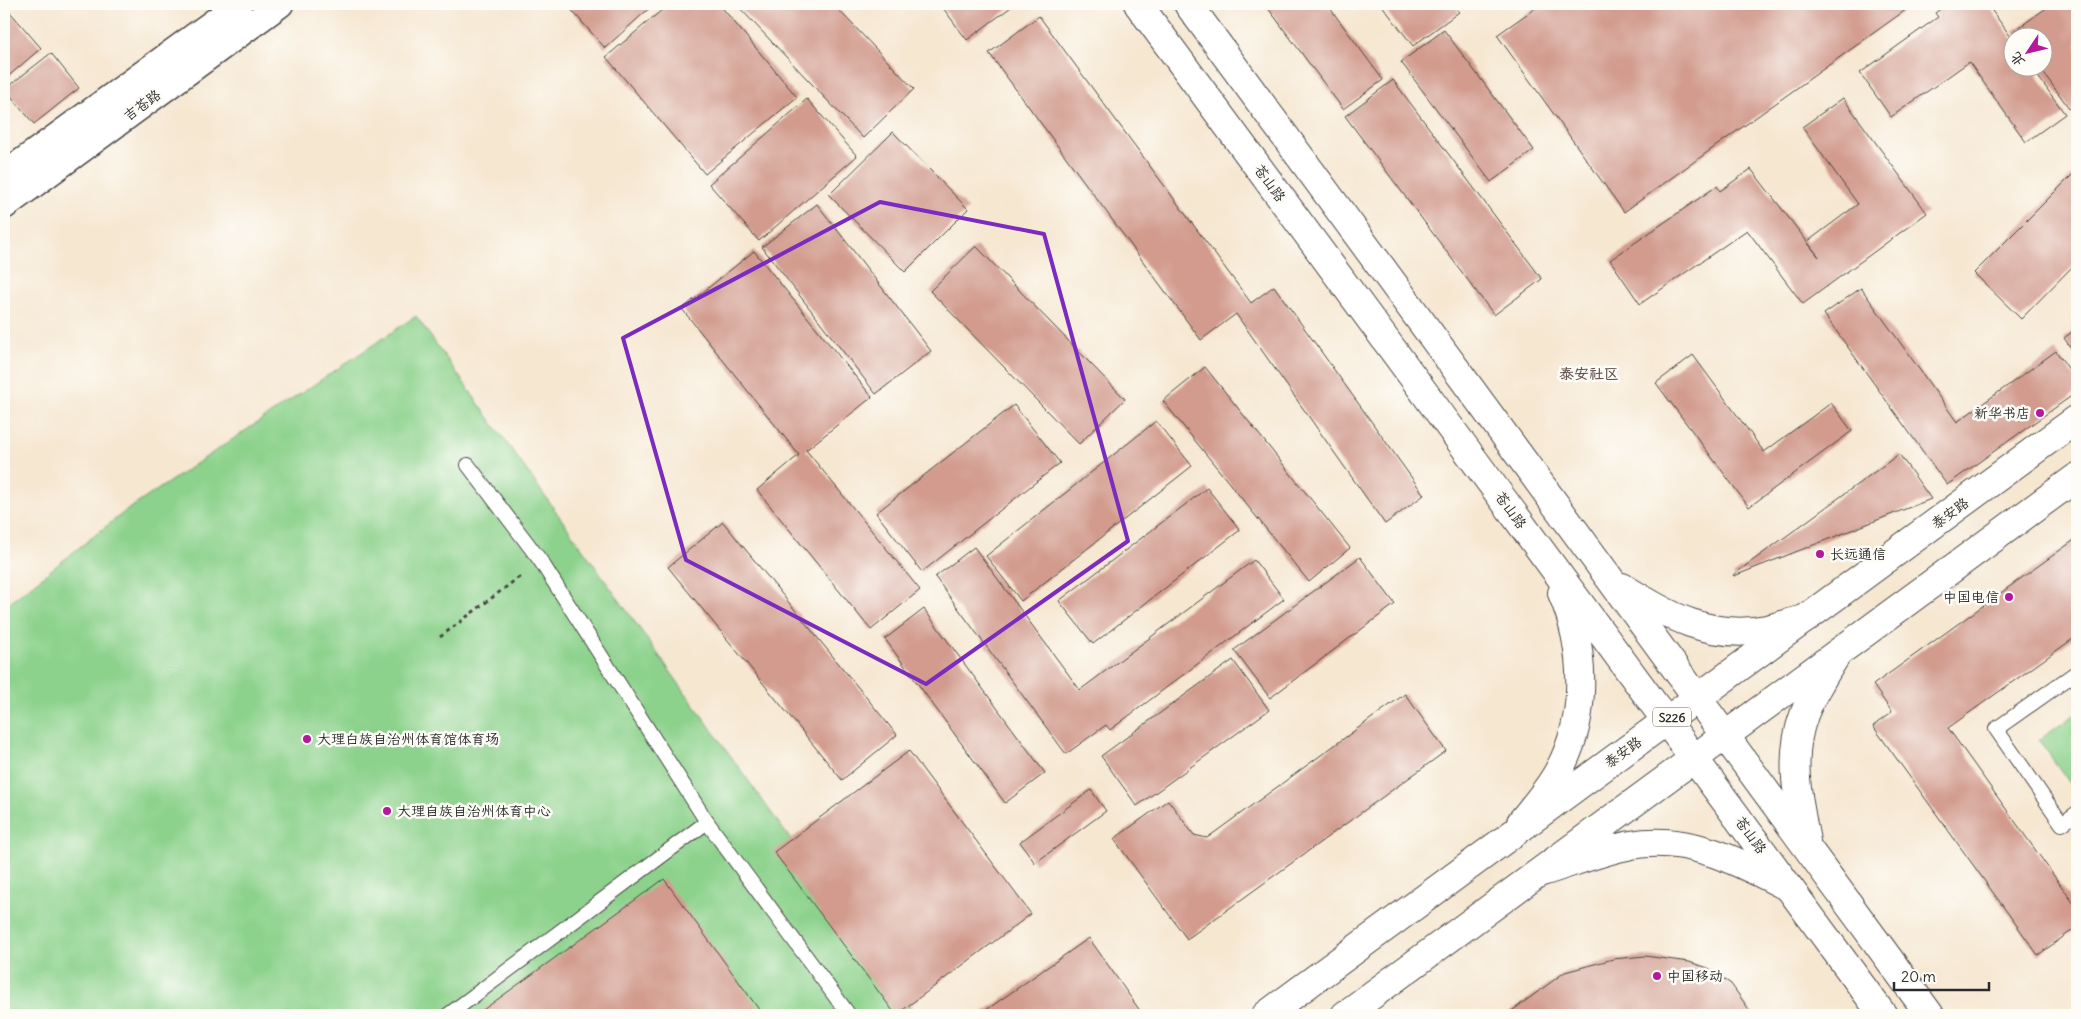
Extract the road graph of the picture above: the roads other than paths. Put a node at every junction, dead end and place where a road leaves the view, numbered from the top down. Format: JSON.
{"nodes":[{"id":1,"x":239,"y":4,"type":"edge"},
{"id":2,"x":280,"y":4,"type":"edge"},
{"id":3,"x":1138,"y":4,"type":"edge"},
{"id":4,"x":1188,"y":4,"type":"edge"},
{"id":5,"x":4,"y":175,"type":"edge"},
{"id":6,"x":4,"y":206,"type":"edge"},
{"id":7,"x":2077,"y":419,"type":"edge"},
{"id":8,"x":468,"y":466,"type":"dead end"},
{"id":9,"x":2077,"y":477,"type":"edge"},
{"id":10,"x":1549,"y":562,"type":"junction"},
{"id":11,"x":1610,"y":579,"type":"junction"},
{"id":12,"x":1806,"y":618,"type":"junction"},
{"id":13,"x":1837,"y":654,"type":"junction"},
{"id":14,"x":2077,"y":672,"type":"edge"},
{"id":15,"x":1698,"y":698,"type":"junction"},
{"id":16,"x":1666,"y":721,"type":"junction"},
{"id":17,"x":1725,"y":736,"type":"junction"},
{"id":18,"x":1694,"y":758,"type":"junction"},
{"id":19,"x":2077,"y":813,"type":"edge"},
{"id":20,"x":707,"y":822,"type":"junction"},
{"id":21,"x":1509,"y":836,"type":"junction"},
{"id":22,"x":1807,"y":848,"type":"junction"},
{"id":23,"x":1538,"y":873,"type":"junction"},
{"id":24,"x":1789,"y":887,"type":"junction"},
{"id":25,"x":448,"y":1015,"type":"edge"},
{"id":26,"x":849,"y":1015,"type":"edge"},
{"id":27,"x":1266,"y":1015,"type":"edge"},
{"id":28,"x":1345,"y":1015,"type":"edge"},
{"id":29,"x":1883,"y":1015,"type":"edge"},
{"id":30,"x":1930,"y":1015,"type":"edge"}],
"edges":[{"from":1,"to":5,"type":"street","name":"吉苍路"},
{"from":2,"to":6,"type":"street","name":"吉苍路"},
{"from":3,"to":10,"type":"main road","name":"苍山路"},
{"from":4,"to":11,"type":"main road"},
{"from":7,"to":12,"type":"main road","name":"泰安路","number":"S226"},
{"from":8,"to":20,"type":"lane"},
{"from":9,"to":13,"type":"main road"},
{"from":10,"to":16,"type":"main road","name":"苍山路"},
{"from":10,"to":21,"type":"main road"},
{"from":11,"to":12,"type":"main road"},
{"from":11,"to":15,"type":"main road"},
{"from":12,"to":15,"type":"main road","name":"泰安路","number":"S226"},
{"from":13,"to":17,"type":"main road"},
{"from":13,"to":22,"type":"main road"},
{"from":14,"to":19,"type":"lane"},
{"from":15,"to":16,"type":"main road","name":"泰安路","number":"S226"},
{"from":15,"to":17,"type":"main road"},
{"from":16,"to":18,"type":"main road","name":"苍山路"},
{"from":16,"to":21,"type":"main road","name":"泰安路","number":"S226"},
{"from":17,"to":18,"type":"main road"},
{"from":17,"to":22,"type":"main road"},
{"from":18,"to":23,"type":"main road"},
{"from":18,"to":24,"type":"main road","name":"苍山路"},
{"from":20,"to":25,"type":"lane"},
{"from":20,"to":26,"type":"lane"},
{"from":21,"to":27,"type":"main road","name":"泰安路","number":"S226"},
{"from":22,"to":30,"type":"main road"},
{"from":23,"to":24,"type":"main road"},
{"from":23,"to":28,"type":"main road"},
{"from":24,"to":29,"type":"main road","name":"苍山路"}]}
